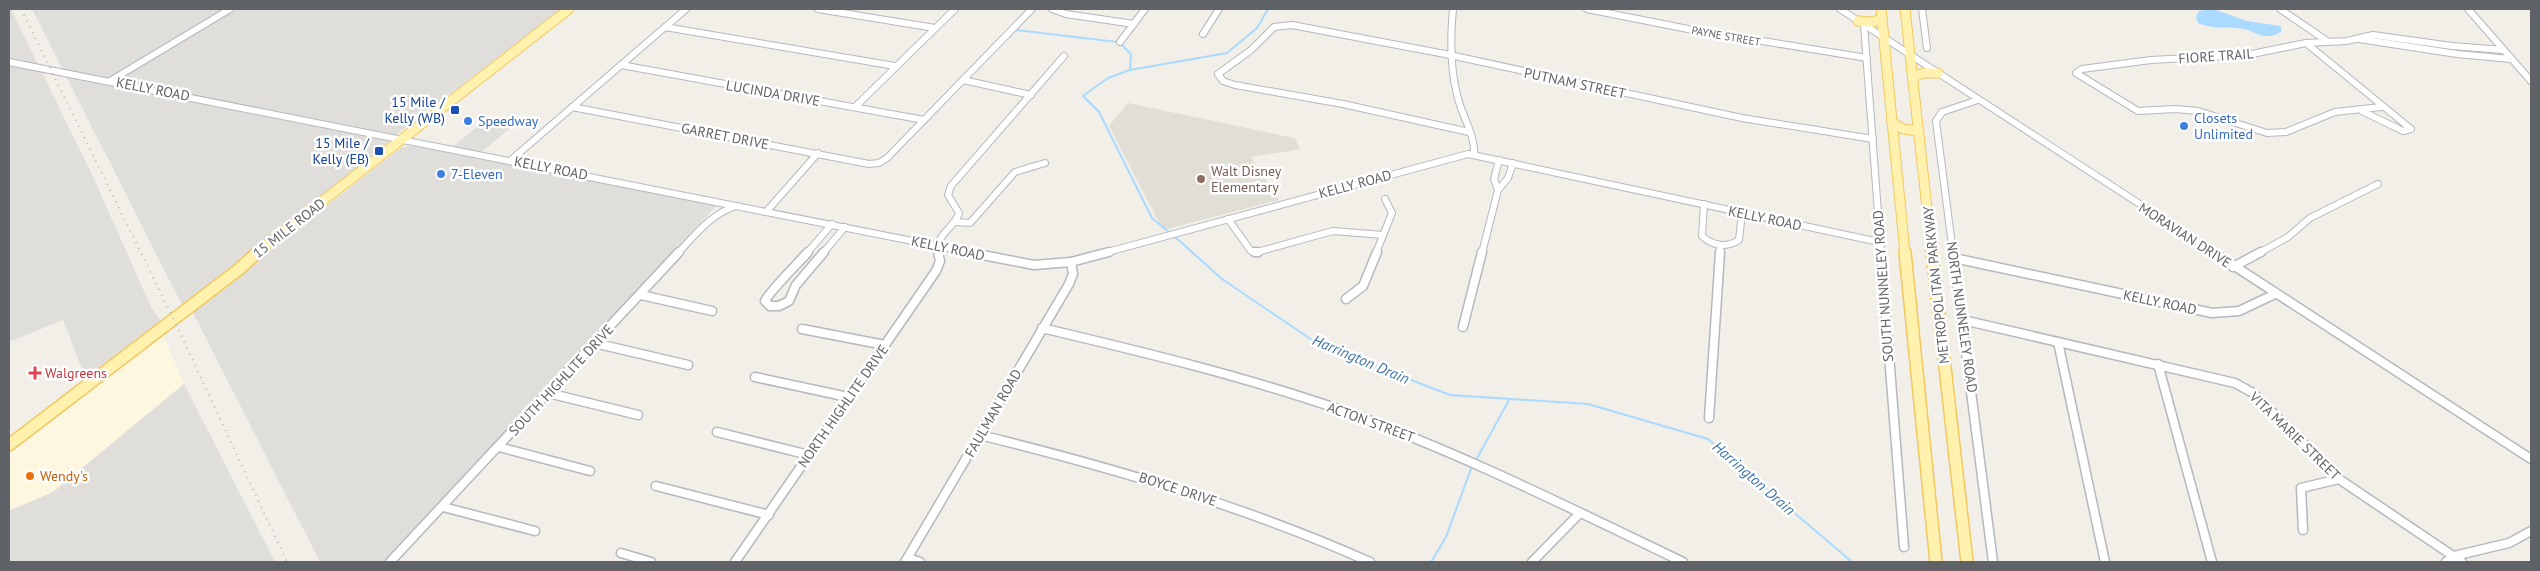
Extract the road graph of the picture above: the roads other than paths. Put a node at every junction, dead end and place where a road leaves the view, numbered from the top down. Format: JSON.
{"nodes":[{"id":1,"x":227,"y":9,"type":"edge"},
{"id":2,"x":569,"y":9,"type":"edge"},
{"id":3,"x":686,"y":9,"type":"edge"},
{"id":4,"x":818,"y":9,"type":"edge"},
{"id":5,"x":955,"y":9,"type":"edge"},
{"id":6,"x":1032,"y":9,"type":"edge"},
{"id":7,"x":1052,"y":9,"type":"edge"},
{"id":8,"x":1145,"y":9,"type":"edge"},
{"id":9,"x":1219,"y":9,"type":"edge"},
{"id":10,"x":1453,"y":9,"type":"edge"},
{"id":11,"x":1587,"y":9,"type":"edge"},
{"id":12,"x":1840,"y":9,"type":"edge"},
{"id":13,"x":1881,"y":9,"type":"edge"},
{"id":14,"x":1905,"y":9,"type":"edge"},
{"id":15,"x":1922,"y":9,"type":"edge"},
{"id":16,"x":2280,"y":9,"type":"edge"},
{"id":17,"x":2468,"y":9,"type":"edge"},
{"id":18,"x":1068,"y":11,"type":"edge"},
{"id":19,"x":1882,"y":18,"type":"junction"},
{"id":20,"x":1861,"y":23,"type":"junction"},
{"id":21,"x":1134,"y":24,"type":"junction"},
{"id":22,"x":665,"y":26,"type":"junction"},
{"id":23,"x":935,"y":28,"type":"junction"},
{"id":24,"x":1203,"y":34,"type":"dead end"},
{"id":25,"x":1884,"y":38,"type":"junction"},
{"id":26,"x":2358,"y":39,"type":"junction"},
{"id":27,"x":2327,"y":41,"type":"junction"},
{"id":28,"x":1120,"y":42,"type":"dead end"},
{"id":29,"x":2306,"y":43,"type":"junction"},
{"id":30,"x":1927,"y":48,"type":"dead end"},
{"id":31,"x":2503,"y":50,"type":"junction"},
{"id":32,"x":1911,"y":55,"type":"junction"},
{"id":33,"x":1064,"y":56,"type":"dead end"},
{"id":34,"x":1451,"y":56,"type":"junction"},
{"id":35,"x":1867,"y":58,"type":"junction"},
{"id":36,"x":2511,"y":59,"type":"junction"},
{"id":37,"x":9,"y":62,"type":"edge"},
{"id":38,"x":621,"y":65,"type":"junction"},
{"id":39,"x":895,"y":66,"type":"junction"},
{"id":40,"x":2531,"y":69,"type":"edge"},
{"id":41,"x":2521,"y":70,"type":"junction"},
{"id":42,"x":1938,"y":73,"type":"junction"},
{"id":43,"x":2531,"y":74,"type":"edge"},
{"id":44,"x":1913,"y":77,"type":"junction"},
{"id":45,"x":963,"y":80,"type":"junction"},
{"id":46,"x":110,"y":81,"type":"junction"},
{"id":47,"x":2531,"y":81,"type":"edge"},
{"id":48,"x":1031,"y":95,"type":"junction"},
{"id":49,"x":1978,"y":100,"type":"junction"},
{"id":50,"x":572,"y":107,"type":"junction"},
{"id":51,"x":2382,"y":107,"type":"junction"},
{"id":52,"x":855,"y":108,"type":"junction"},
{"id":53,"x":2361,"y":110,"type":"junction"},
{"id":54,"x":924,"y":120,"type":"junction"},
{"id":55,"x":1892,"y":122,"type":"junction"},
{"id":56,"x":1919,"y":131,"type":"junction"},
{"id":57,"x":1469,"y":132,"type":"junction"},
{"id":58,"x":404,"y":139,"type":"junction"},
{"id":59,"x":1873,"y":139,"type":"junction"},
{"id":60,"x":818,"y":154,"type":"junction"},
{"id":61,"x":1474,"y":154,"type":"junction"},
{"id":62,"x":511,"y":160,"type":"junction"},
{"id":63,"x":1499,"y":160,"type":"junction"},
{"id":64,"x":1045,"y":163,"type":"dead end"},
{"id":65,"x":1514,"y":163,"type":"junction"},
{"id":66,"x":2378,"y":184,"type":"dead end"},
{"id":67,"x":1498,"y":190,"type":"junction"},
{"id":68,"x":1385,"y":199,"type":"dead end"},
{"id":69,"x":1704,"y":204,"type":"junction"},
{"id":70,"x":738,"y":206,"type":"junction"},
{"id":71,"x":766,"y":212,"type":"junction"},
{"id":72,"x":1742,"y":213,"type":"junction"},
{"id":73,"x":1228,"y":219,"type":"junction"},
{"id":74,"x":956,"y":222,"type":"junction"},
{"id":75,"x":832,"y":224,"type":"junction"},
{"id":76,"x":845,"y":227,"type":"junction"},
{"id":77,"x":1383,"y":235,"type":"junction"},
{"id":78,"x":1879,"y":242,"type":"junction"},
{"id":79,"x":937,"y":246,"type":"junction"},
{"id":80,"x":1720,"y":246,"type":"junction"},
{"id":81,"x":1954,"y":258,"type":"junction"},
{"id":82,"x":1071,"y":262,"type":"junction"},
{"id":83,"x":2233,"y":267,"type":"junction"},
{"id":84,"x":2275,"y":294,"type":"junction"},
{"id":85,"x":641,"y":295,"type":"junction"},
{"id":86,"x":1346,"y":299,"type":"dead end"},
{"id":87,"x":712,"y":311,"type":"dead end"},
{"id":88,"x":1963,"y":320,"type":"junction"},
{"id":89,"x":1462,"y":327,"type":"dead end"},
{"id":90,"x":1042,"y":328,"type":"junction"},
{"id":91,"x":802,"y":329,"type":"dead end"},
{"id":92,"x":2058,"y":342,"type":"junction"},
{"id":93,"x":594,"y":343,"type":"junction"},
{"id":94,"x":885,"y":345,"type":"junction"},
{"id":95,"x":2158,"y":364,"type":"junction"},
{"id":96,"x":688,"y":365,"type":"dead end"},
{"id":97,"x":755,"y":377,"type":"dead end"},
{"id":98,"x":548,"y":392,"type":"junction"},
{"id":99,"x":848,"y":397,"type":"junction"},
{"id":100,"x":638,"y":415,"type":"dead end"},
{"id":101,"x":1709,"y":418,"type":"dead end"},
{"id":102,"x":717,"y":432,"type":"dead end"},
{"id":103,"x":980,"y":435,"type":"junction"},
{"id":104,"x":9,"y":446,"type":"edge"},
{"id":105,"x":499,"y":447,"type":"junction"},
{"id":106,"x":809,"y":455,"type":"junction"},
{"id":107,"x":2531,"y":459,"type":"edge"},
{"id":108,"x":590,"y":471,"type":"dead end"},
{"id":109,"x":2339,"y":479,"type":"junction"},
{"id":110,"x":656,"y":486,"type":"dead end"},
{"id":111,"x":443,"y":507,"type":"junction"},
{"id":112,"x":1580,"y":513,"type":"junction"},
{"id":113,"x":768,"y":515,"type":"junction"},
{"id":114,"x":2303,"y":530,"type":"dead end"},
{"id":115,"x":535,"y":531,"type":"dead end"},
{"id":116,"x":2531,"y":531,"type":"edge"},
{"id":117,"x":1904,"y":547,"type":"dead end"},
{"id":118,"x":621,"y":553,"type":"dead end"},
{"id":119,"x":2450,"y":559,"type":"edge"},
{"id":120,"x":907,"y":560,"type":"edge"},
{"id":121,"x":390,"y":562,"type":"edge"},
{"id":122,"x":651,"y":562,"type":"edge"},
{"id":123,"x":735,"y":562,"type":"edge"},
{"id":124,"x":920,"y":562,"type":"edge"},
{"id":125,"x":1370,"y":562,"type":"edge"},
{"id":126,"x":1532,"y":562,"type":"edge"},
{"id":127,"x":1683,"y":562,"type":"edge"},
{"id":128,"x":1936,"y":562,"type":"edge"},
{"id":129,"x":1967,"y":562,"type":"edge"},
{"id":130,"x":1993,"y":562,"type":"edge"},
{"id":131,"x":2105,"y":562,"type":"edge"},
{"id":132,"x":2212,"y":562,"type":"edge"},
{"id":133,"x":2462,"y":562,"type":"edge"}],
"edges":[{"from":1,"to":46,"type":"street"},
{"from":2,"to":58,"type":"main road","name":"15 MILE ROAD"},
{"from":3,"to":22,"type":"street"},
{"from":4,"to":23,"type":"street"},
{"from":5,"to":23,"type":"street"},
{"from":6,"to":45,"type":"street"},
{"from":7,"to":18,"type":"street"},
{"from":8,"to":21,"type":"street"},
{"from":9,"to":24,"type":"street"},
{"from":10,"to":34,"type":"street"},
{"from":11,"to":35,"type":"street","name":"PAYNE STREET"},
{"from":12,"to":20,"type":"street","name":"MORAVIAN DRIVE"},
{"from":13,"to":19,"type":"main road","name":"METROPOLITAN PARKWAY"},
{"from":14,"to":32,"type":"main road","name":"METROPOLITAN PARKWAY"},
{"from":15,"to":30,"type":"street"},
{"from":16,"to":27,"type":"street"},
{"from":17,"to":31,"type":"street"},
{"from":18,"to":21,"type":"street"},
{"from":19,"to":20,"type":"main road"},
{"from":19,"to":25,"type":"main road","name":"METROPOLITAN PARKWAY"},
{"from":20,"to":25,"type":"street","name":"MORAVIAN DRIVE"},
{"from":20,"to":35,"type":"street","name":"SOUTH NUNNELEY ROAD"},
{"from":21,"to":28,"type":"street"},
{"from":22,"to":38,"type":"street"},
{"from":22,"to":39,"type":"street"},
{"from":23,"to":39,"type":"street"},
{"from":25,"to":32,"type":"street","name":"MORAVIAN DRIVE"},
{"from":25,"to":55,"type":"main road","name":"METROPOLITAN PARKWAY"},
{"from":26,"to":27,"type":"street","name":"FIORE TRAIL"},
{"from":26,"to":31,"type":"street","name":"FIORE TRAIL"},
{"from":26,"to":36,"type":"street","name":"FIORE TRAIL"},
{"from":27,"to":29,"type":"street","name":"FIORE TRAIL"},
{"from":29,"to":51,"type":"street"},
{"from":29,"to":53,"type":"street","name":"FIORE TRAIL"},
{"from":31,"to":36,"type":"street"},
{"from":32,"to":42,"type":"street","name":"MORAVIAN DRIVE"},
{"from":32,"to":44,"type":"main road","name":"METROPOLITAN PARKWAY"},
{"from":33,"to":48,"type":"street"},
{"from":34,"to":57,"type":"street"},
{"from":34,"to":57,"type":"street","name":"PUTNAM STREET"},
{"from":34,"to":59,"type":"street","name":"PUTNAM STREET"},
{"from":35,"to":59,"type":"street","name":"SOUTH NUNNELEY ROAD"},
{"from":36,"to":41,"type":"street"},
{"from":37,"to":46,"type":"street","name":"KELLY ROAD"},
{"from":38,"to":50,"type":"street"},
{"from":38,"to":52,"type":"street","name":"LUCINDA DRIVE"},
{"from":39,"to":52,"type":"street"},
{"from":40,"to":41,"type":"street"},
{"from":41,"to":43,"type":"street"},
{"from":41,"to":47,"type":"street"},
{"from":42,"to":44,"type":"main road"},
{"from":42,"to":49,"type":"street","name":"MORAVIAN DRIVE"},
{"from":44,"to":56,"type":"main road","name":"METROPOLITAN PARKWAY"},
{"from":45,"to":48,"type":"street"},
{"from":45,"to":54,"type":"street"},
{"from":46,"to":58,"type":"street","name":"KELLY ROAD"},
{"from":48,"to":74,"type":"street"},
{"from":49,"to":81,"type":"street","name":"NORTH NUNNELEY ROAD"},
{"from":49,"to":83,"type":"street","name":"MORAVIAN DRIVE"},
{"from":50,"to":60,"type":"street","name":"GARRET DRIVE"},
{"from":50,"to":62,"type":"street"},
{"from":51,"to":53,"type":"street"},
{"from":51,"to":53,"type":"street"},
{"from":52,"to":54,"type":"street","name":"LUCINDA DRIVE"},
{"from":54,"to":60,"type":"street","name":"GARRET DRIVE"},
{"from":55,"to":56,"type":"main road"},
{"from":55,"to":128,"type":"main road","name":"METROPOLITAN PARKWAY"},
{"from":56,"to":129,"type":"main road","name":"METROPOLITAN PARKWAY"},
{"from":57,"to":61,"type":"street"},
{"from":58,"to":62,"type":"street","name":"KELLY ROAD"},
{"from":58,"to":104,"type":"main road","name":"15 MILE ROAD"},
{"from":59,"to":78,"type":"street","name":"SOUTH NUNNELEY ROAD"},
{"from":60,"to":71,"type":"street"},
{"from":61,"to":63,"type":"street","name":"KELLY ROAD"},
{"from":61,"to":73,"type":"street","name":"KELLY ROAD"},
{"from":62,"to":70,"type":"street","name":"KELLY ROAD"},
{"from":63,"to":65,"type":"street","name":"KELLY ROAD"},
{"from":63,"to":67,"type":"street"},
{"from":64,"to":74,"type":"street"},
{"from":65,"to":67,"type":"street"},
{"from":65,"to":69,"type":"street","name":"KELLY ROAD"},
{"from":66,"to":83,"type":"street"},
{"from":67,"to":89,"type":"street"},
{"from":68,"to":77,"type":"street"},
{"from":69,"to":72,"type":"street","name":"KELLY ROAD"},
{"from":69,"to":80,"type":"street"},
{"from":70,"to":71,"type":"street","name":"KELLY ROAD"},
{"from":70,"to":85,"type":"street","name":"SOUTH HIGHLITE DRIVE"},
{"from":71,"to":75,"type":"street","name":"KELLY ROAD"},
{"from":72,"to":78,"type":"street","name":"KELLY ROAD"},
{"from":72,"to":80,"type":"street"},
{"from":73,"to":77,"type":"street"},
{"from":73,"to":82,"type":"street","name":"KELLY ROAD"},
{"from":74,"to":79,"type":"street"},
{"from":75,"to":76,"type":"street","name":"KELLY ROAD"},
{"from":75,"to":76,"type":"street"},
{"from":76,"to":79,"type":"street","name":"KELLY ROAD"},
{"from":77,"to":86,"type":"street"},
{"from":78,"to":117,"type":"street","name":"SOUTH NUNNELEY ROAD"},
{"from":79,"to":82,"type":"street","name":"KELLY ROAD"},
{"from":79,"to":94,"type":"street","name":"NORTH HIGHLITE DRIVE"},
{"from":80,"to":101,"type":"street"},
{"from":81,"to":84,"type":"street","name":"KELLY ROAD"},
{"from":81,"to":88,"type":"street","name":"NORTH NUNNELEY ROAD"},
{"from":82,"to":90,"type":"street","name":"FAULMAN ROAD"},
{"from":83,"to":84,"type":"street","name":"MORAVIAN DRIVE"},
{"from":84,"to":107,"type":"street","name":"MORAVIAN DRIVE"},
{"from":85,"to":87,"type":"street"},
{"from":85,"to":93,"type":"street","name":"SOUTH HIGHLITE DRIVE"},
{"from":88,"to":92,"type":"street","name":"VITA MARIE STREET"},
{"from":88,"to":130,"type":"street","name":"NORTH NUNNELEY ROAD"},
{"from":90,"to":103,"type":"street","name":"FAULMAN ROAD"},
{"from":90,"to":112,"type":"street","name":"ACTON STREET"},
{"from":91,"to":94,"type":"street"},
{"from":92,"to":95,"type":"street","name":"VITA MARIE STREET"},
{"from":92,"to":131,"type":"street"},
{"from":93,"to":96,"type":"street"},
{"from":93,"to":98,"type":"street","name":"SOUTH HIGHLITE DRIVE"},
{"from":94,"to":99,"type":"street","name":"NORTH HIGHLITE DRIVE"},
{"from":95,"to":109,"type":"street","name":"VITA MARIE STREET"},
{"from":95,"to":132,"type":"street"},
{"from":97,"to":99,"type":"street"},
{"from":98,"to":100,"type":"street"},
{"from":98,"to":105,"type":"street","name":"SOUTH HIGHLITE DRIVE"},
{"from":99,"to":106,"type":"street","name":"NORTH HIGHLITE DRIVE"},
{"from":102,"to":106,"type":"street"},
{"from":103,"to":120,"type":"street","name":"FAULMAN ROAD"},
{"from":103,"to":125,"type":"street","name":"BOYCE DRIVE"},
{"from":105,"to":108,"type":"street"},
{"from":105,"to":111,"type":"street","name":"SOUTH HIGHLITE DRIVE"},
{"from":106,"to":113,"type":"street","name":"NORTH HIGHLITE DRIVE"},
{"from":109,"to":114,"type":"street"},
{"from":109,"to":119,"type":"street","name":"VITA MARIE STREET"},
{"from":110,"to":113,"type":"street"},
{"from":111,"to":115,"type":"street"},
{"from":111,"to":121,"type":"street","name":"SOUTH HIGHLITE DRIVE"},
{"from":112,"to":126,"type":"street"},
{"from":112,"to":127,"type":"street","name":"ACTON STREET"},
{"from":113,"to":123,"type":"street","name":"NORTH HIGHLITE DRIVE"},
{"from":116,"to":119,"type":"street"},
{"from":118,"to":122,"type":"street"},
{"from":119,"to":133,"type":"street","name":"VITA MARIE STREET"},
{"from":120,"to":124,"type":"street"}]}
